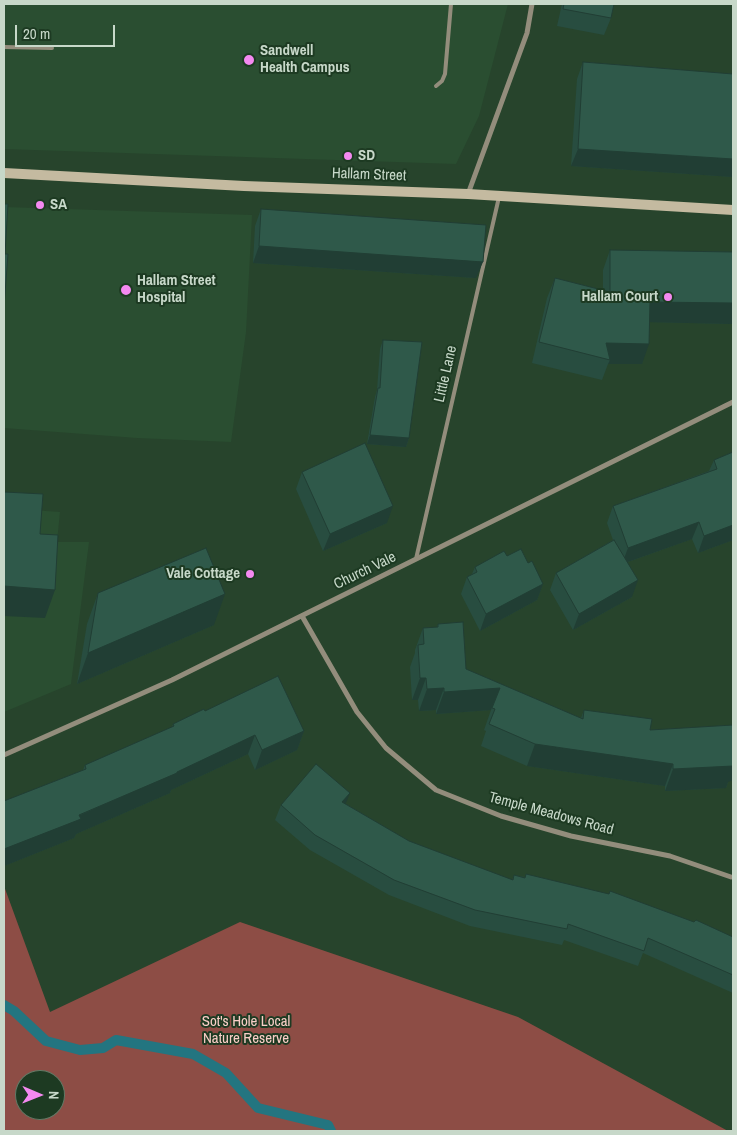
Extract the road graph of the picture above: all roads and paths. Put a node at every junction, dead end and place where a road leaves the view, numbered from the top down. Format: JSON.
{"nodes":[{"id":1,"x":451,"y":4,"type":"edge"},
{"id":2,"x":532,"y":4,"type":"edge"},
{"id":3,"x":4,"y":46,"type":"edge"},
{"id":4,"x":52,"y":48,"type":"dead end"},
{"id":5,"x":436,"y":86,"type":"dead end"},
{"id":6,"x":4,"y":173,"type":"edge"},
{"id":7,"x":468,"y":194,"type":"junction"},
{"id":8,"x":500,"y":195,"type":"junction"},
{"id":9,"x":733,"y":210,"type":"edge"},
{"id":10,"x":733,"y":402,"type":"edge"},
{"id":11,"x":416,"y":559,"type":"junction"},
{"id":12,"x":302,"y":616,"type":"junction"},
{"id":13,"x":4,"y":755,"type":"edge"},
{"id":14,"x":732,"y":877,"type":"edge"}],
"edges":[{"from":1,"to":5,"type":"lane"},
{"from":2,"to":7,"type":"street"},
{"from":3,"to":4,"type":"lane"},
{"from":6,"to":7,"type":"street","name":"Hallam Street"},
{"from":7,"to":8,"type":"street","name":"Hallam Street"},
{"from":8,"to":9,"type":"street","name":"Hallam Street"},
{"from":8,"to":11,"type":"lane","name":"Little Lane"},
{"from":10,"to":11,"type":"street","name":"Church Vale"},
{"from":11,"to":12,"type":"street","name":"Church Vale"},
{"from":12,"to":13,"type":"street","name":"Church Vale"},
{"from":12,"to":14,"type":"street","name":"Temple Meadows Road"}]}
